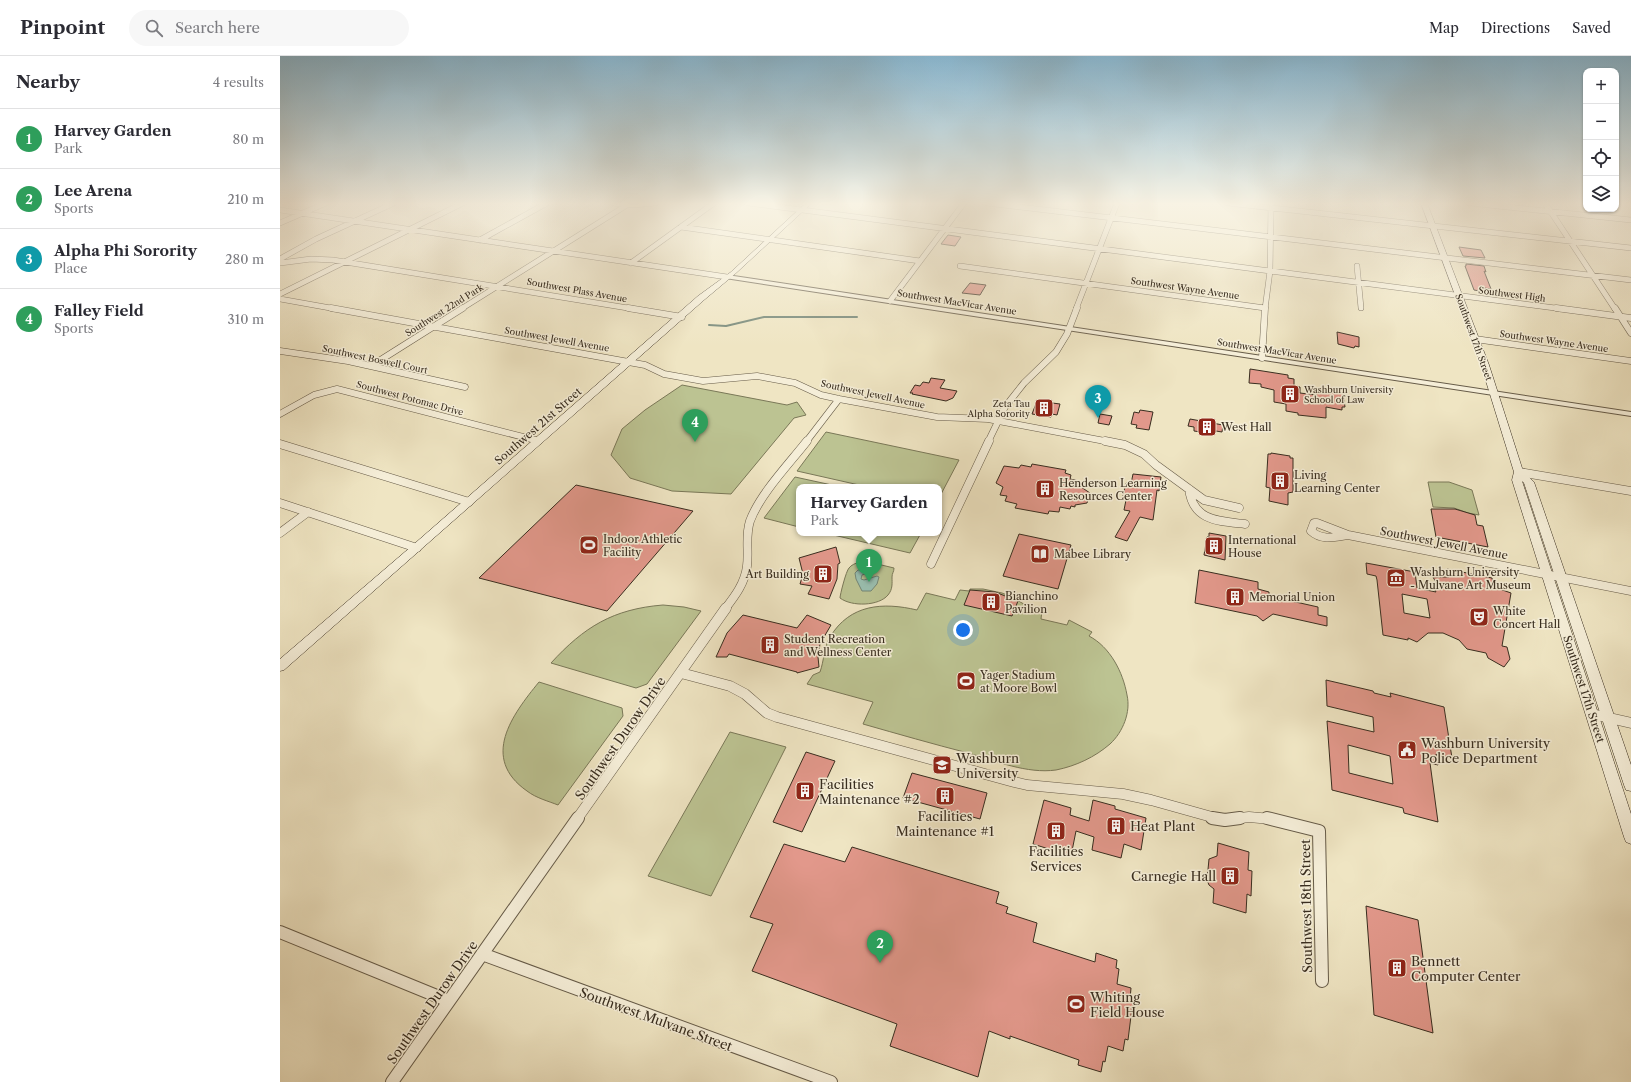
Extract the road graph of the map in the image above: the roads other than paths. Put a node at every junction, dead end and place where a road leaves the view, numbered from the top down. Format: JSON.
{"nodes":[{"id":1,"x":295,"y":251,"type":"edge"},
{"id":2,"x":367,"y":251,"type":"edge"},
{"id":3,"x":554,"y":251,"type":"joint"},
{"id":4,"x":647,"y":251,"type":"edge"},
{"id":5,"x":756,"y":251,"type":"edge"},
{"id":6,"x":851,"y":251,"type":"edge"},
{"id":7,"x":928,"y":251,"type":"edge"},
{"id":8,"x":1099,"y":251,"type":"edge"},
{"id":9,"x":1115,"y":251,"type":"edge"},
{"id":10,"x":1270,"y":251,"type":"edge"},
{"id":11,"x":1386,"y":251,"type":"edge"},
{"id":12,"x":1442,"y":251,"type":"edge"},
{"id":13,"x":1577,"y":251,"type":"edge"},
{"id":14,"x":1445,"y":258,"type":"junction"},
{"id":15,"x":280,"y":259,"type":"edge"},
{"id":16,"x":920,"y":261,"type":"junction"},
{"id":17,"x":345,"y":262,"type":"junction"},
{"id":18,"x":280,"y":263,"type":"edge"},
{"id":19,"x":631,"y":263,"type":"junction"},
{"id":20,"x":960,"y":266,"type":"dead end"},
{"id":21,"x":1357,"y":266,"type":"dead end"},
{"id":22,"x":1270,"y":271,"type":"junction"},
{"id":23,"x":1594,"y":276,"type":"junction"},
{"id":24,"x":727,"y":277,"type":"junction"},
{"id":25,"x":1631,"y":280,"type":"edge"},
{"id":26,"x":1359,"y":283,"type":"junction"},
{"id":27,"x":1087,"y":284,"type":"junction"},
{"id":28,"x":498,"y":286,"type":"junction"},
{"id":29,"x":280,"y":294,"type":"edge"},
{"id":30,"x":1459,"y":295,"type":"junction"},
{"id":31,"x":280,"y":299,"type":"edge"},
{"id":32,"x":890,"y":301,"type":"junction"},
{"id":33,"x":1265,"y":308,"type":"junction"},
{"id":34,"x":1361,"y":308,"type":"dead end"},
{"id":35,"x":1620,"y":316,"type":"junction"},
{"id":36,"x":682,"y":317,"type":"junction"},
{"id":37,"x":1631,"y":318,"type":"edge"},
{"id":38,"x":433,"y":327,"type":"junction"},
{"id":39,"x":1070,"y":329,"type":"junction"},
{"id":40,"x":1631,"y":333,"type":"edge"},
{"id":41,"x":1474,"y":339,"type":"junction"},
{"id":42,"x":280,"y":351,"type":"edge"},
{"id":43,"x":1262,"y":358,"type":"junction"},
{"id":44,"x":1631,"y":361,"type":"edge"},
{"id":45,"x":629,"y":363,"type":"junction"},
{"id":46,"x":371,"y":366,"type":"junction"},
{"id":47,"x":465,"y":387,"type":"dead end"},
{"id":48,"x":1494,"y":393,"type":"junction"},
{"id":49,"x":839,"y":399,"type":"junction"},
{"id":50,"x":280,"y":414,"type":"edge"},
{"id":51,"x":1631,"y":414,"type":"edge"},
{"id":52,"x":998,"y":421,"type":"junction"},
{"id":53,"x":539,"y":441,"type":"junction"},
{"id":54,"x":280,"y":444,"type":"edge"},
{"id":55,"x":1519,"y":472,"type":"junction"},
{"id":56,"x":1189,"y":490,"type":"junction"},
{"id":57,"x":1631,"y":491,"type":"edge"},
{"id":58,"x":469,"y":502,"type":"junction"},
{"id":59,"x":280,"y":503,"type":"edge"},
{"id":60,"x":1239,"y":508,"type":"dead end"},
{"id":61,"x":308,"y":512,"type":"junction"},
{"id":62,"x":1245,"y":524,"type":"dead end"},
{"id":63,"x":280,"y":533,"type":"edge"},
{"id":64,"x":1348,"y":536,"type":"dead end"},
{"id":65,"x":417,"y":548,"type":"junction"},
{"id":66,"x":931,"y":564,"type":"dead end"},
{"id":67,"x":1547,"y":574,"type":"junction"},
{"id":68,"x":1561,"y":577,"type":"junction"},
{"id":69,"x":1631,"y":591,"type":"edge"},
{"id":70,"x":280,"y":666,"type":"edge"},
{"id":71,"x":681,"y":673,"type":"junction"},
{"id":72,"x":1592,"y":714,"type":"junction"},
{"id":73,"x":1608,"y":718,"type":"junction"},
{"id":74,"x":1631,"y":723,"type":"edge"},
{"id":75,"x":1631,"y":785,"type":"edge"},
{"id":76,"x":1631,"y":837,"type":"edge"},
{"id":77,"x":280,"y":932,"type":"edge"},
{"id":78,"x":482,"y":954,"type":"junction"},
{"id":79,"x":1322,"y":981,"type":"dead end"},
{"id":80,"x":449,"y":1001,"type":"junction"},
{"id":81,"x":392,"y":1082,"type":"edge"},
{"id":82,"x":831,"y":1082,"type":"edge"}],
"edges":[{"from":1,"to":15,"type":"street"},
{"from":2,"to":17,"type":"street"},
{"from":3,"to":19,"type":"street","name":"Southwest MacVicar Avenue"},
{"from":3,"to":28,"type":"street","name":"Southwest 22nd Park"},
{"from":4,"to":19,"type":"street"},
{"from":5,"to":24,"type":"main road","name":"Southwest 21st Street"},
{"from":6,"to":16,"type":"street"},
{"from":7,"to":16,"type":"street"},
{"from":8,"to":27,"type":"street"},
{"from":9,"to":22,"type":"street","name":"Southwest High"},
{"from":10,"to":22,"type":"street"},
{"from":11,"to":14,"type":"street"},
{"from":12,"to":14,"type":"main road","name":"Southwest 17th Street"},
{"from":13,"to":23,"type":"street"},
{"from":14,"to":23,"type":"street"},
{"from":14,"to":30,"type":"main road","name":"Southwest 17th Street"},
{"from":16,"to":32,"type":"street"},
{"from":17,"to":18,"type":"street","name":"Southwest Plass Avenue"},
{"from":17,"to":28,"type":"street","name":"Southwest Plass Avenue"},
{"from":17,"to":29,"type":"street"},
{"from":19,"to":24,"type":"street","name":"Southwest MacVicar Avenue"},
{"from":20,"to":27,"type":"street","name":"Southwest Wayne Avenue"},
{"from":21,"to":26,"type":"street"},
{"from":22,"to":26,"type":"street","name":"Southwest High"},
{"from":22,"to":33,"type":"street"},
{"from":23,"to":25,"type":"street"},
{"from":23,"to":35,"type":"street"},
{"from":24,"to":32,"type":"street","name":"Southwest MacVicar Avenue"},
{"from":24,"to":36,"type":"main road","name":"Southwest 21st Street"},
{"from":26,"to":30,"type":"street","name":"Southwest High"},
{"from":26,"to":34,"type":"street"},
{"from":27,"to":33,"type":"street","name":"Southwest Wayne Avenue"},
{"from":27,"to":39,"type":"street"},
{"from":28,"to":36,"type":"street","name":"Southwest Plass Avenue"},
{"from":28,"to":38,"type":"street","name":"Southwest 22nd Park"},
{"from":30,"to":35,"type":"street","name":"Southwest High"},
{"from":30,"to":41,"type":"main road","name":"Southwest 17th Street"},
{"from":31,"to":38,"type":"street","name":"Southwest Jewell Avenue"},
{"from":32,"to":39,"type":"street","name":"Southwest MacVicar Avenue"},
{"from":33,"to":43,"type":"street"},
{"from":35,"to":37,"type":"street","name":"Southwest High"},
{"from":35,"to":40,"type":"street"},
{"from":36,"to":45,"type":"main road","name":"Southwest 21st Street"},
{"from":38,"to":45,"type":"street","name":"Southwest Jewell Avenue"},
{"from":38,"to":46,"type":"street","name":"Southwest 22nd Park"},
{"from":39,"to":43,"type":"street","name":"Southwest MacVicar Avenue"},
{"from":39,"to":52,"type":"street"},
{"from":41,"to":44,"type":"street","name":"Southwest Wayne Avenue"},
{"from":41,"to":48,"type":"main road","name":"Southwest 17th Street"},
{"from":42,"to":46,"type":"street","name":"Southwest Boswell Court"},
{"from":43,"to":48,"type":"street","name":"Southwest MacVicar Avenue"},
{"from":45,"to":49,"type":"street","name":"Southwest Jewell Avenue"},
{"from":45,"to":53,"type":"main road","name":"Southwest 21st Street"},
{"from":46,"to":47,"type":"street","name":"Southwest Boswell Court"},
{"from":48,"to":51,"type":"street","name":"Southwest MacVicar Avenue"},
{"from":48,"to":55,"type":"main road","name":"Southwest 17th Street"},
{"from":49,"to":52,"type":"street","name":"Southwest Jewell Avenue"},
{"from":49,"to":71,"type":"street","name":"Southwest Durow Drive"},
{"from":50,"to":53,"type":"street","name":"Southwest Potomac Drive"},
{"from":52,"to":56,"type":"street","name":"Southwest Jewell Avenue"},
{"from":52,"to":66,"type":"street"},
{"from":53,"to":58,"type":"main road","name":"Southwest 21st Street"},
{"from":54,"to":58,"type":"street"},
{"from":55,"to":57,"type":"street"},
{"from":55,"to":67,"type":"main road","name":"Southwest 17th Street"},
{"from":55,"to":68,"type":"main road","name":"Southwest 17th Street"},
{"from":56,"to":60,"type":"street","name":"Southwest Jewell Avenue"},
{"from":56,"to":62,"type":"street"},
{"from":58,"to":65,"type":"main road","name":"Southwest 21st Street"},
{"from":59,"to":61,"type":"street"},
{"from":61,"to":63,"type":"street"},
{"from":61,"to":65,"type":"street"},
{"from":64,"to":67,"type":"street","name":"Southwest Jewell Avenue"},
{"from":65,"to":70,"type":"main road","name":"Southwest 21st Street"},
{"from":67,"to":68,"type":"street","name":"Southwest Jewell Avenue"},
{"from":67,"to":72,"type":"main road","name":"Southwest 17th Street"},
{"from":68,"to":69,"type":"street","name":"Southwest Jewell Avenue"},
{"from":68,"to":73,"type":"main road","name":"Southwest 17th Street"},
{"from":71,"to":78,"type":"street","name":"Southwest Durow Drive"},
{"from":71,"to":79,"type":"street","name":"Southwest 18th Street"},
{"from":72,"to":73,"type":"street"},
{"from":72,"to":76,"type":"main road","name":"Southwest 17th Street"},
{"from":73,"to":74,"type":"street"},
{"from":73,"to":75,"type":"main road","name":"Southwest 17th Street"},
{"from":77,"to":80,"type":"street"},
{"from":78,"to":80,"type":"street","name":"Southwest Durow Drive"},
{"from":78,"to":82,"type":"street","name":"Southwest Mulvane Street"},
{"from":80,"to":81,"type":"street","name":"Southwest Durow Drive"}]}
